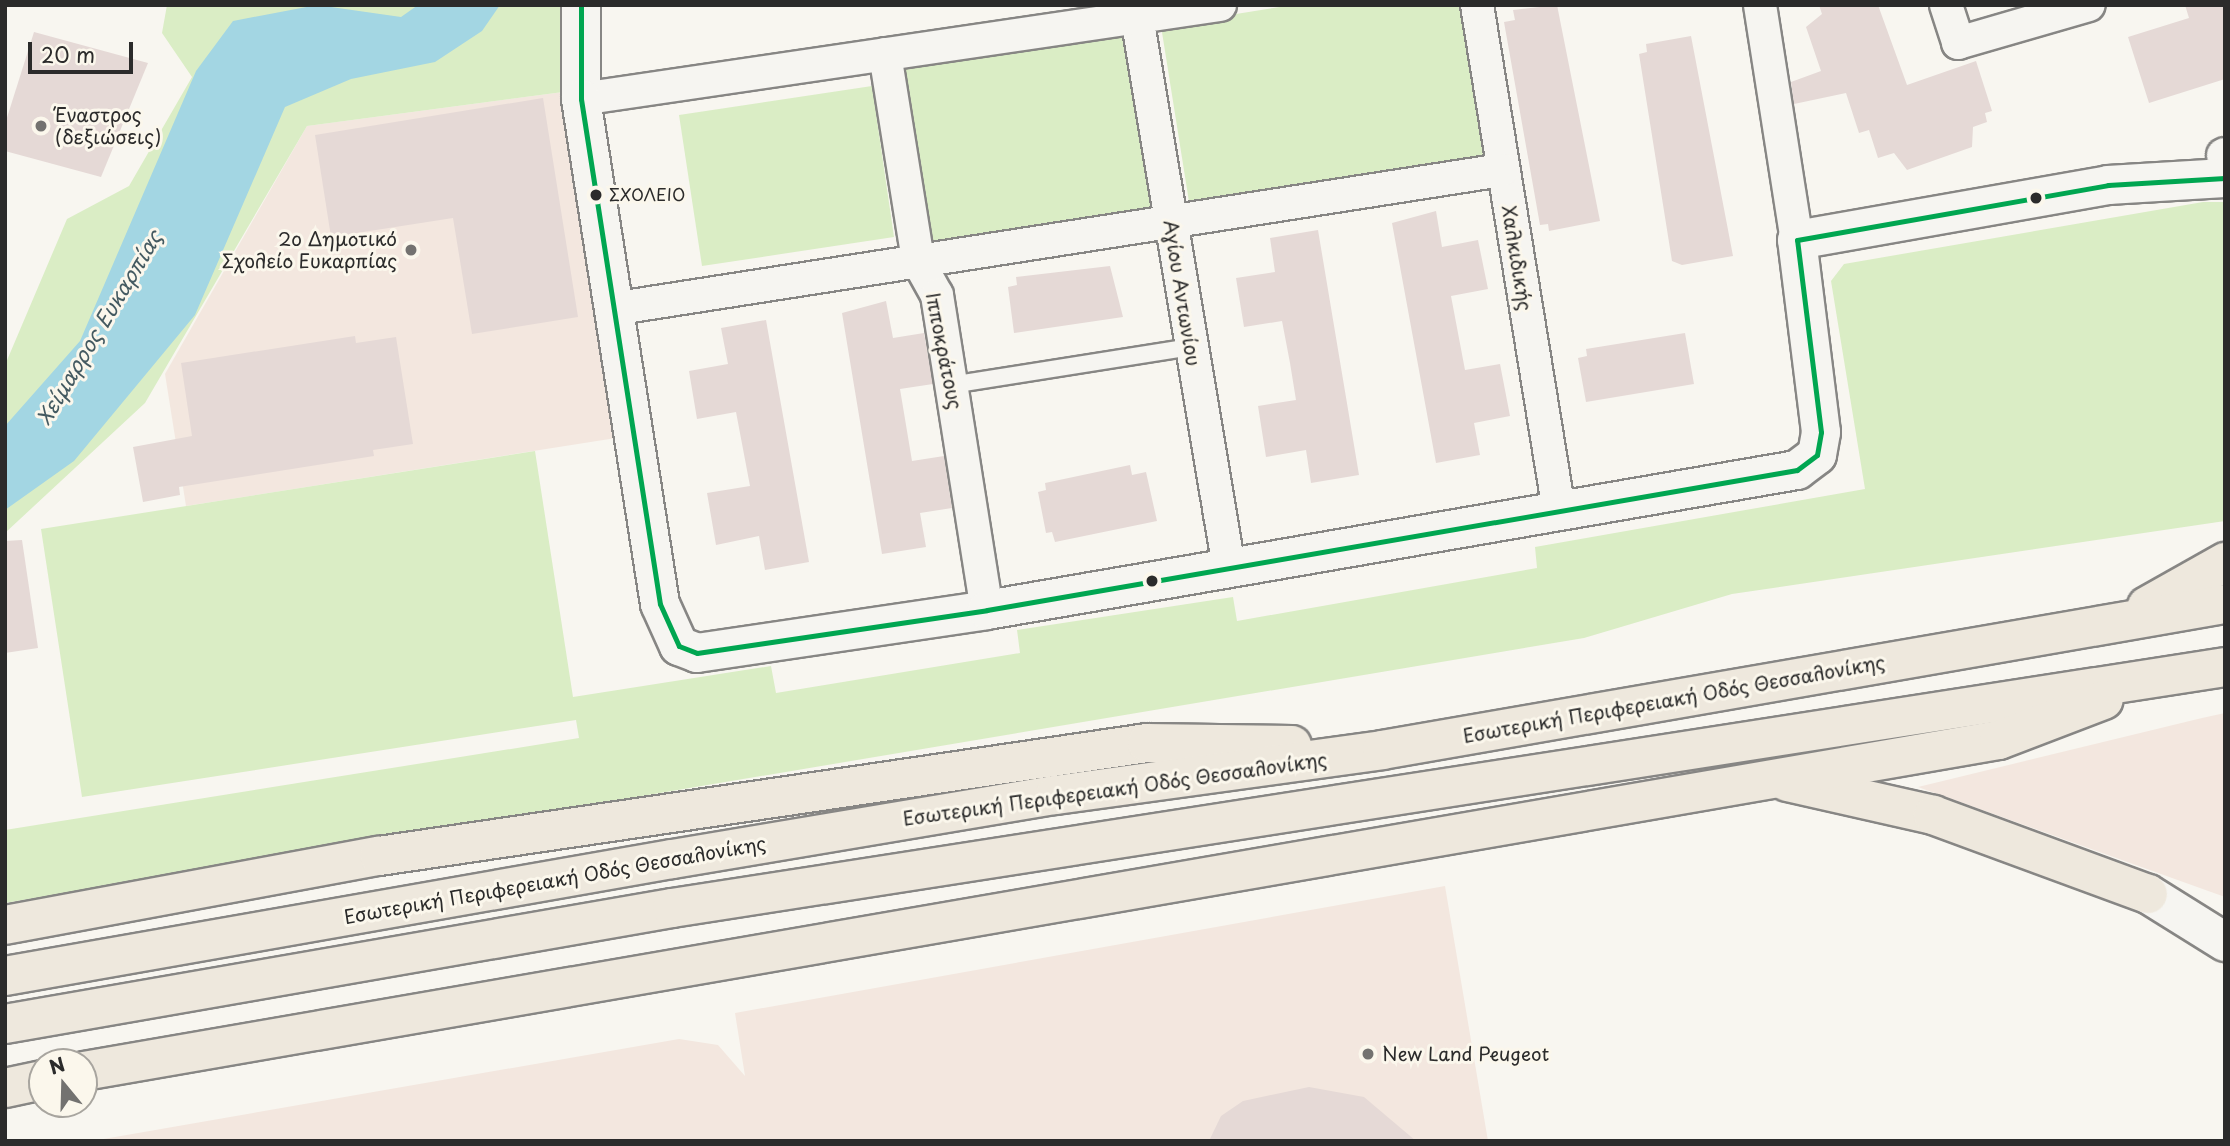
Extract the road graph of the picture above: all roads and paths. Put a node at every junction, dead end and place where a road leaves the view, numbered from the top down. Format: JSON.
{"nodes":[{"id":1,"x":581,"y":5,"type":"edge"},
{"id":2,"x":1220,"y":5,"type":"edge"},
{"id":3,"x":1477,"y":5,"type":"edge"},
{"id":4,"x":1760,"y":5,"type":"edge"},
{"id":5,"x":1946,"y":5,"type":"edge"},
{"id":6,"x":2089,"y":5,"type":"edge"},
{"id":7,"x":1082,"y":15,"type":"edge"},
{"id":8,"x":1137,"y":17,"type":"junction"},
{"id":9,"x":885,"y":54,"type":"junction"},
{"id":10,"x":581,"y":99,"type":"junction"},
{"id":11,"x":2224,"y":161,"type":"edge"},
{"id":12,"x":1502,"y":170,"type":"junction"},
{"id":13,"x":1171,"y":222,"type":"junction"},
{"id":14,"x":1797,"y":240,"type":"junction"},
{"id":15,"x":918,"y":261,"type":"junction"},
{"id":16,"x":612,"y":309,"type":"junction"},
{"id":17,"x":1191,"y":347,"type":"junction"},
{"id":18,"x":951,"y":386,"type":"junction"},
{"id":19,"x":1559,"y":511,"type":"junction"},
{"id":20,"x":2225,"y":562,"type":"edge"},
{"id":21,"x":1229,"y":568,"type":"junction"},
{"id":22,"x":2225,"y":604,"type":"edge"},
{"id":23,"x":987,"y":610,"type":"junction"},
{"id":24,"x":2117,"y":621,"type":"junction"},
{"id":25,"x":2225,"y":667,"type":"edge"},
{"id":26,"x":2154,"y":678,"type":"junction"},
{"id":27,"x":1382,"y":750,"type":"junction"},
{"id":28,"x":1768,"y":777,"type":"junction"},
{"id":29,"x":2147,"y":894,"type":"joint"},
{"id":30,"x":5,"y":925,"type":"edge"},
{"id":31,"x":2225,"y":942,"type":"edge"},
{"id":32,"x":5,"y":976,"type":"edge"},
{"id":33,"x":5,"y":1024,"type":"edge"},
{"id":34,"x":98,"y":1069,"type":"edge"},
{"id":35,"x":28,"y":1083,"type":"edge"},
{"id":36,"x":5,"y":1088,"type":"edge"}],
"edges":[{"from":1,"to":10,"type":"street"},
{"from":2,"to":8,"type":"street"},
{"from":3,"to":12,"type":"street","name":"Χαλκιδικής"},
{"from":4,"to":14,"type":"street"},
{"from":5,"to":6,"type":"street"},
{"from":7,"to":8,"type":"street"},
{"from":7,"to":9,"type":"street"},
{"from":8,"to":13,"type":"street","name":"Αγίου Αντωνίου"},
{"from":9,"to":10,"type":"street"},
{"from":9,"to":15,"type":"street","name":"Ιπποκράτους"},
{"from":10,"to":16,"type":"street"},
{"from":11,"to":14,"type":"street"},
{"from":12,"to":13,"type":"street"},
{"from":12,"to":19,"type":"street","name":"Χαλκιδικής"},
{"from":13,"to":15,"type":"street"},
{"from":13,"to":17,"type":"street","name":"Αγίου Αντωνίου"},
{"from":14,"to":19,"type":"street"},
{"from":15,"to":16,"type":"street"},
{"from":15,"to":18,"type":"street","name":"Ιπποκράτους"},
{"from":16,"to":23,"type":"street"},
{"from":17,"to":18,"type":"lane"},
{"from":17,"to":21,"type":"street","name":"Αγίου Αντωνίου"},
{"from":18,"to":23,"type":"street","name":"Ιπποκράτους"},
{"from":19,"to":21,"type":"street"},
{"from":20,"to":24,"type":"highway"},
{"from":21,"to":23,"type":"street"},
{"from":22,"to":24,"type":"highway","name":"Εσωτερική Περιφερειακή Οδός Θεσσαλονίκης"},
{"from":24,"to":27,"type":"highway","name":"Εσωτερική Περιφερειακή Οδός Θεσσαλονίκης"},
{"from":25,"to":26,"type":"highway"},
{"from":26,"to":28,"type":"highway"},
{"from":26,"to":33,"type":"highway"},
{"from":27,"to":30,"type":"highway"},
{"from":27,"to":32,"type":"highway","name":"Εσωτερική Περιφερειακή Οδός Θεσσαλονίκης"},
{"from":28,"to":29,"type":"highway"},
{"from":28,"to":34,"type":"highway"},
{"from":29,"to":31,"type":"street"},
{"from":35,"to":36,"type":"highway"}]}
